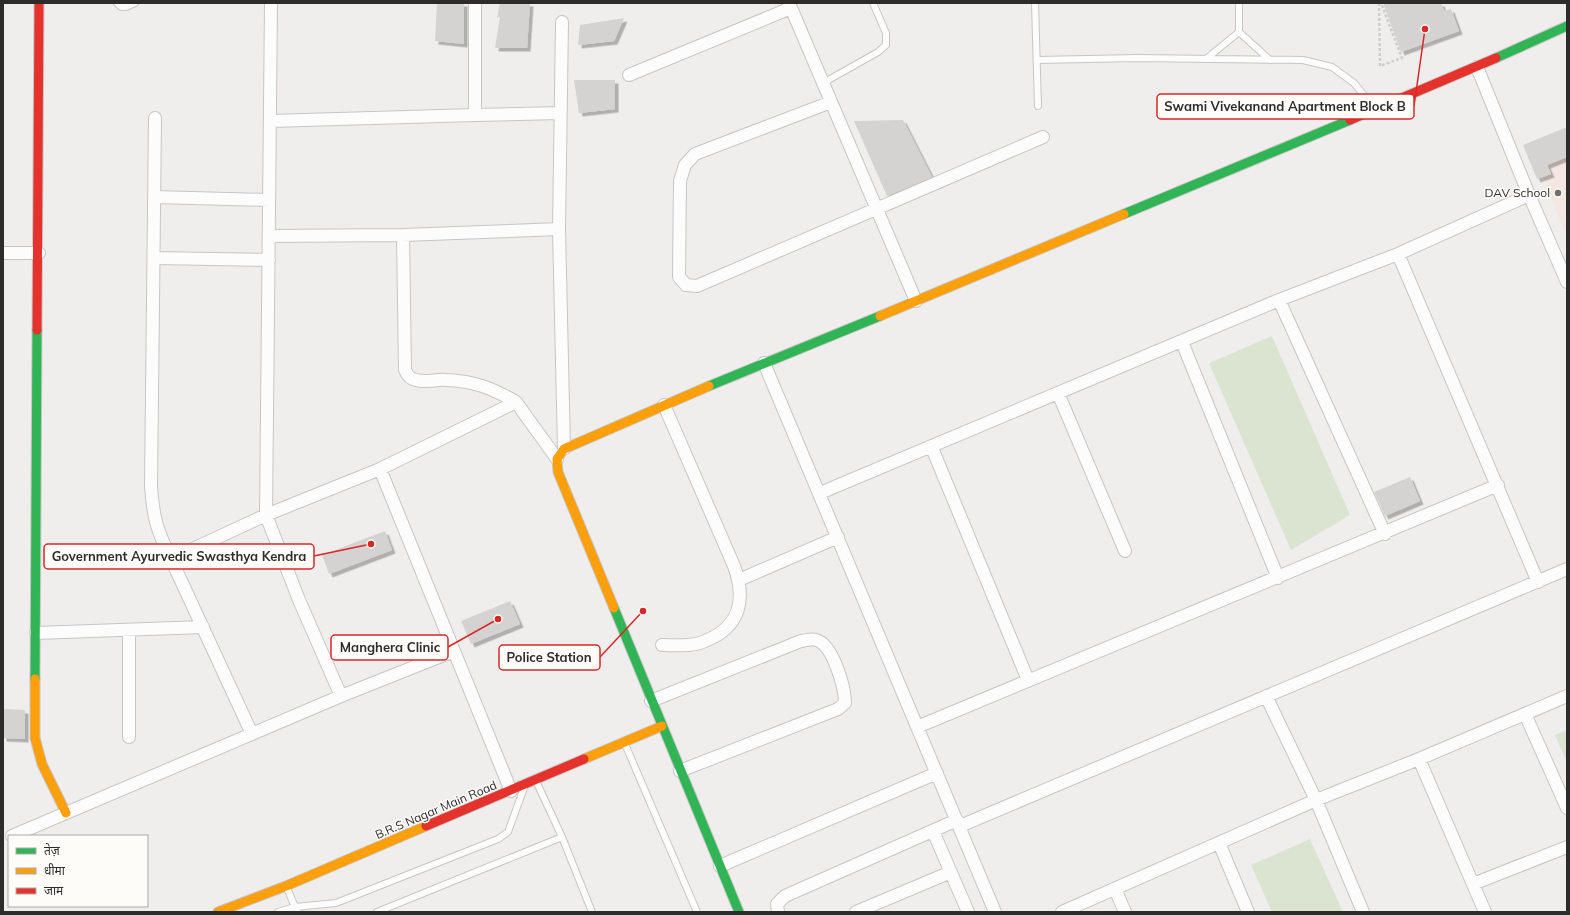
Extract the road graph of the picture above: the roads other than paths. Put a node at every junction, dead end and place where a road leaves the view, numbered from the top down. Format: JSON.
{"nodes":[{"id":1,"x":39,"y":3,"type":"edge"},
{"id":2,"x":117,"y":3,"type":"edge"},
{"id":3,"x":136,"y":3,"type":"edge"},
{"id":4,"x":271,"y":3,"type":"edge"},
{"id":5,"x":475,"y":3,"type":"edge"},
{"id":6,"x":873,"y":3,"type":"edge"},
{"id":7,"x":1035,"y":3,"type":"edge"},
{"id":8,"x":1239,"y":3,"type":"edge"},
{"id":9,"x":790,"y":6,"type":"edge"},
{"id":10,"x":562,"y":22,"type":"dead end"},
{"id":11,"x":1567,"y":26,"type":"edge"},
{"id":12,"x":1239,"y":32,"type":"junction"},
{"id":13,"x":1206,"y":59,"type":"junction"},
{"id":14,"x":1037,"y":60,"type":"junction"},
{"id":15,"x":1270,"y":60,"type":"junction"},
{"id":16,"x":1477,"y":67,"type":"junction"},
{"id":17,"x":630,"y":75,"type":"dead end"},
{"id":18,"x":823,"y":83,"type":"junction"},
{"id":19,"x":831,"y":102,"type":"junction"},
{"id":20,"x":1038,"y":106,"type":"dead end"},
{"id":21,"x":1375,"y":110,"type":"junction"},
{"id":22,"x":560,"y":113,"type":"junction"},
{"id":23,"x":475,"y":115,"type":"junction"},
{"id":24,"x":155,"y":118,"type":"dead end"},
{"id":25,"x":270,"y":121,"type":"junction"},
{"id":26,"x":1043,"y":137,"type":"dead end"},
{"id":27,"x":1529,"y":195,"type":"junction"},
{"id":28,"x":154,"y":197,"type":"junction"},
{"id":29,"x":269,"y":200,"type":"junction"},
{"id":30,"x":878,"y":210,"type":"junction"},
{"id":31,"x":559,"y":230,"type":"junction"},
{"id":32,"x":403,"y":235,"type":"junction"},
{"id":33,"x":270,"y":236,"type":"junction"},
{"id":34,"x":3,"y":253,"type":"edge"},
{"id":35,"x":39,"y":253,"type":"junction"},
{"id":36,"x":1398,"y":254,"type":"junction"},
{"id":37,"x":154,"y":258,"type":"junction"},
{"id":38,"x":269,"y":260,"type":"junction"},
{"id":39,"x":1567,"y":282,"type":"edge"},
{"id":40,"x":1279,"y":300,"type":"junction"},
{"id":41,"x":916,"y":302,"type":"junction"},
{"id":42,"x":1182,"y":342,"type":"junction"},
{"id":43,"x":764,"y":363,"type":"junction"},
{"id":44,"x":1058,"y":393,"type":"junction"},
{"id":45,"x":516,"y":402,"type":"junction"},
{"id":46,"x":664,"y":405,"type":"junction"},
{"id":47,"x":932,"y":448,"type":"junction"},
{"id":48,"x":561,"y":454,"type":"junction"},
{"id":49,"x":380,"y":469,"type":"junction"},
{"id":50,"x":1498,"y":485,"type":"junction"},
{"id":51,"x":820,"y":493,"type":"junction"},
{"id":52,"x":266,"y":516,"type":"junction"},
{"id":53,"x":1385,"y":534,"type":"junction"},
{"id":54,"x":838,"y":537,"type":"junction"},
{"id":55,"x":1125,"y":551,"type":"dead end"},
{"id":56,"x":171,"y":559,"type":"junction"},
{"id":57,"x":1567,"y":569,"type":"edge"},
{"id":58,"x":1278,"y":578,"type":"junction"},
{"id":59,"x":739,"y":580,"type":"junction"},
{"id":60,"x":1538,"y":582,"type":"junction"},
{"id":61,"x":203,"y":627,"type":"junction"},
{"id":62,"x":130,"y":630,"type":"junction"},
{"id":63,"x":36,"y":633,"type":"junction"},
{"id":64,"x":662,"y":646,"type":"dead end"},
{"id":65,"x":454,"y":651,"type":"junction"},
{"id":66,"x":1028,"y":680,"type":"junction"},
{"id":67,"x":340,"y":696,"type":"junction"},
{"id":68,"x":1266,"y":696,"type":"junction"},
{"id":69,"x":1567,"y":696,"type":"edge"},
{"id":70,"x":651,"y":701,"type":"junction"},
{"id":71,"x":1525,"y":714,"type":"junction"},
{"id":72,"x":662,"y":726,"type":"junction"},
{"id":73,"x":917,"y":727,"type":"junction"},
{"id":74,"x":252,"y":734,"type":"junction"},
{"id":75,"x":129,"y":737,"type":"dead end"},
{"id":76,"x":624,"y":741,"type":"junction"},
{"id":77,"x":1420,"y":760,"type":"junction"},
{"id":78,"x":680,"y":771,"type":"junction"},
{"id":79,"x":937,"y":773,"type":"junction"},
{"id":80,"x":535,"y":780,"type":"junction"},
{"id":81,"x":526,"y":784,"type":"junction"},
{"id":82,"x":511,"y":791,"type":"junction"},
{"id":83,"x":1316,"y":800,"type":"junction"},
{"id":84,"x":1567,"y":808,"type":"edge"},
{"id":85,"x":66,"y":813,"type":"junction"},
{"id":86,"x":958,"y":823,"type":"junction"},
{"id":87,"x":933,"y":831,"type":"junction"},
{"id":88,"x":15,"y":835,"type":"edge"},
{"id":89,"x":562,"y":837,"type":"junction"},
{"id":90,"x":1219,"y":843,"type":"junction"},
{"id":91,"x":1567,"y":847,"type":"edge"},
{"id":92,"x":720,"y":866,"type":"junction"},
{"id":93,"x":951,"y":872,"type":"junction"},
{"id":94,"x":1473,"y":884,"type":"junction"},
{"id":95,"x":286,"y":886,"type":"junction"},
{"id":96,"x":1115,"y":890,"type":"junction"},
{"id":97,"x":296,"y":909,"type":"edge"},
{"id":98,"x":218,"y":912,"type":"edge"},
{"id":99,"x":278,"y":912,"type":"edge"},
{"id":100,"x":378,"y":912,"type":"edge"},
{"id":101,"x":592,"y":912,"type":"edge"},
{"id":102,"x":697,"y":912,"type":"edge"},
{"id":103,"x":739,"y":912,"type":"edge"},
{"id":104,"x":778,"y":912,"type":"edge"},
{"id":105,"x":856,"y":912,"type":"edge"},
{"id":106,"x":968,"y":912,"type":"edge"},
{"id":107,"x":995,"y":912,"type":"edge"},
{"id":108,"x":1062,"y":912,"type":"edge"},
{"id":109,"x":1125,"y":912,"type":"edge"},
{"id":110,"x":1248,"y":912,"type":"edge"},
{"id":111,"x":1363,"y":912,"type":"edge"},
{"id":112,"x":1485,"y":912,"type":"edge"}],
"edges":[{"from":1,"to":35,"type":"street"},
{"from":2,"to":3,"type":"lane"},
{"from":4,"to":25,"type":"street"},
{"from":5,"to":23,"type":"street"},
{"from":6,"to":18,"type":"lane"},
{"from":7,"to":14,"type":"lane"},
{"from":8,"to":12,"type":"lane"},
{"from":9,"to":17,"type":"street"},
{"from":9,"to":18,"type":"street"},
{"from":10,"to":22,"type":"street"},
{"from":11,"to":16,"type":"street"},
{"from":12,"to":13,"type":"lane"},
{"from":12,"to":15,"type":"lane"},
{"from":13,"to":14,"type":"lane"},
{"from":13,"to":15,"type":"lane"},
{"from":14,"to":20,"type":"lane"},
{"from":15,"to":21,"type":"lane"},
{"from":16,"to":21,"type":"street"},
{"from":16,"to":27,"type":"street"},
{"from":18,"to":19,"type":"street"},
{"from":19,"to":30,"type":"street"},
{"from":19,"to":30,"type":"street"},
{"from":21,"to":41,"type":"street"},
{"from":22,"to":23,"type":"street"},
{"from":22,"to":31,"type":"street"},
{"from":23,"to":25,"type":"street"},
{"from":24,"to":28,"type":"street"},
{"from":25,"to":29,"type":"street"},
{"from":26,"to":30,"type":"street"},
{"from":27,"to":36,"type":"street"},
{"from":27,"to":39,"type":"street"},
{"from":28,"to":29,"type":"street"},
{"from":28,"to":37,"type":"street"},
{"from":29,"to":33,"type":"street"},
{"from":30,"to":41,"type":"street"},
{"from":31,"to":32,"type":"street"},
{"from":31,"to":48,"type":"street"},
{"from":32,"to":33,"type":"street"},
{"from":32,"to":45,"type":"street"},
{"from":33,"to":38,"type":"street"},
{"from":34,"to":35,"type":"street"},
{"from":35,"to":63,"type":"street"},
{"from":36,"to":40,"type":"street"},
{"from":36,"to":50,"type":"street"},
{"from":37,"to":38,"type":"street"},
{"from":37,"to":56,"type":"street"},
{"from":38,"to":52,"type":"street"},
{"from":40,"to":42,"type":"street"},
{"from":40,"to":53,"type":"street"},
{"from":41,"to":43,"type":"street"},
{"from":42,"to":44,"type":"street"},
{"from":42,"to":58,"type":"street"},
{"from":43,"to":46,"type":"street"},
{"from":43,"to":51,"type":"street"},
{"from":44,"to":47,"type":"street"},
{"from":44,"to":55,"type":"street"},
{"from":45,"to":48,"type":"street"},
{"from":45,"to":49,"type":"street"},
{"from":46,"to":48,"type":"street"},
{"from":46,"to":59,"type":"street"},
{"from":47,"to":51,"type":"street"},
{"from":47,"to":66,"type":"street"},
{"from":48,"to":70,"type":"street"},
{"from":49,"to":52,"type":"street"},
{"from":49,"to":65,"type":"street"},
{"from":50,"to":53,"type":"street"},
{"from":50,"to":60,"type":"street"},
{"from":51,"to":54,"type":"street"},
{"from":52,"to":56,"type":"street"},
{"from":52,"to":67,"type":"street"},
{"from":53,"to":58,"type":"street"},
{"from":54,"to":59,"type":"street"},
{"from":54,"to":73,"type":"street"},
{"from":56,"to":61,"type":"street"},
{"from":57,"to":60,"type":"street"},
{"from":58,"to":66,"type":"street"},
{"from":59,"to":64,"type":"street"},
{"from":60,"to":68,"type":"street"},
{"from":61,"to":62,"type":"street"},
{"from":61,"to":74,"type":"street"},
{"from":62,"to":63,"type":"street"},
{"from":62,"to":75,"type":"street"},
{"from":63,"to":85,"type":"street"},
{"from":65,"to":67,"type":"street"},
{"from":65,"to":82,"type":"street"},
{"from":66,"to":73,"type":"street"},
{"from":67,"to":74,"type":"street"},
{"from":68,"to":83,"type":"street"},
{"from":68,"to":86,"type":"street"},
{"from":69,"to":71,"type":"street"},
{"from":70,"to":72,"type":"street"},
{"from":70,"to":78,"type":"street"},
{"from":71,"to":77,"type":"street"},
{"from":71,"to":84,"type":"street"},
{"from":72,"to":76,"type":"street","name":"B.R.S Nagar Main Road"},
{"from":72,"to":78,"type":"street"},
{"from":73,"to":79,"type":"street"},
{"from":74,"to":85,"type":"street"},
{"from":76,"to":80,"type":"street","name":"B.R.S Nagar Main Road"},
{"from":76,"to":102,"type":"lane"},
{"from":77,"to":83,"type":"street"},
{"from":77,"to":94,"type":"street"},
{"from":78,"to":92,"type":"street"},
{"from":79,"to":86,"type":"street"},
{"from":79,"to":92,"type":"street"},
{"from":80,"to":81,"type":"street","name":"B.R.S Nagar Main Road"},
{"from":80,"to":89,"type":"lane"},
{"from":81,"to":82,"type":"street","name":"B.R.S Nagar Main Road"},
{"from":81,"to":97,"type":"lane"},
{"from":82,"to":95,"type":"street","name":"B.R.S Nagar Main Road"},
{"from":83,"to":90,"type":"street"},
{"from":83,"to":111,"type":"street"},
{"from":85,"to":88,"type":"street"},
{"from":86,"to":87,"type":"street"},
{"from":86,"to":107,"type":"street"},
{"from":87,"to":93,"type":"street"},
{"from":87,"to":104,"type":"street"},
{"from":89,"to":100,"type":"lane"},
{"from":89,"to":101,"type":"lane"},
{"from":90,"to":96,"type":"street"},
{"from":90,"to":110,"type":"street"},
{"from":91,"to":94,"type":"street"},
{"from":92,"to":103,"type":"street"},
{"from":93,"to":105,"type":"street"},
{"from":93,"to":106,"type":"street"},
{"from":94,"to":112,"type":"street"},
{"from":95,"to":97,"type":"lane"},
{"from":95,"to":98,"type":"street","name":"B.R.S Nagar Main Road"},
{"from":96,"to":108,"type":"street"},
{"from":96,"to":109,"type":"street"},
{"from":97,"to":99,"type":"lane"}]}
